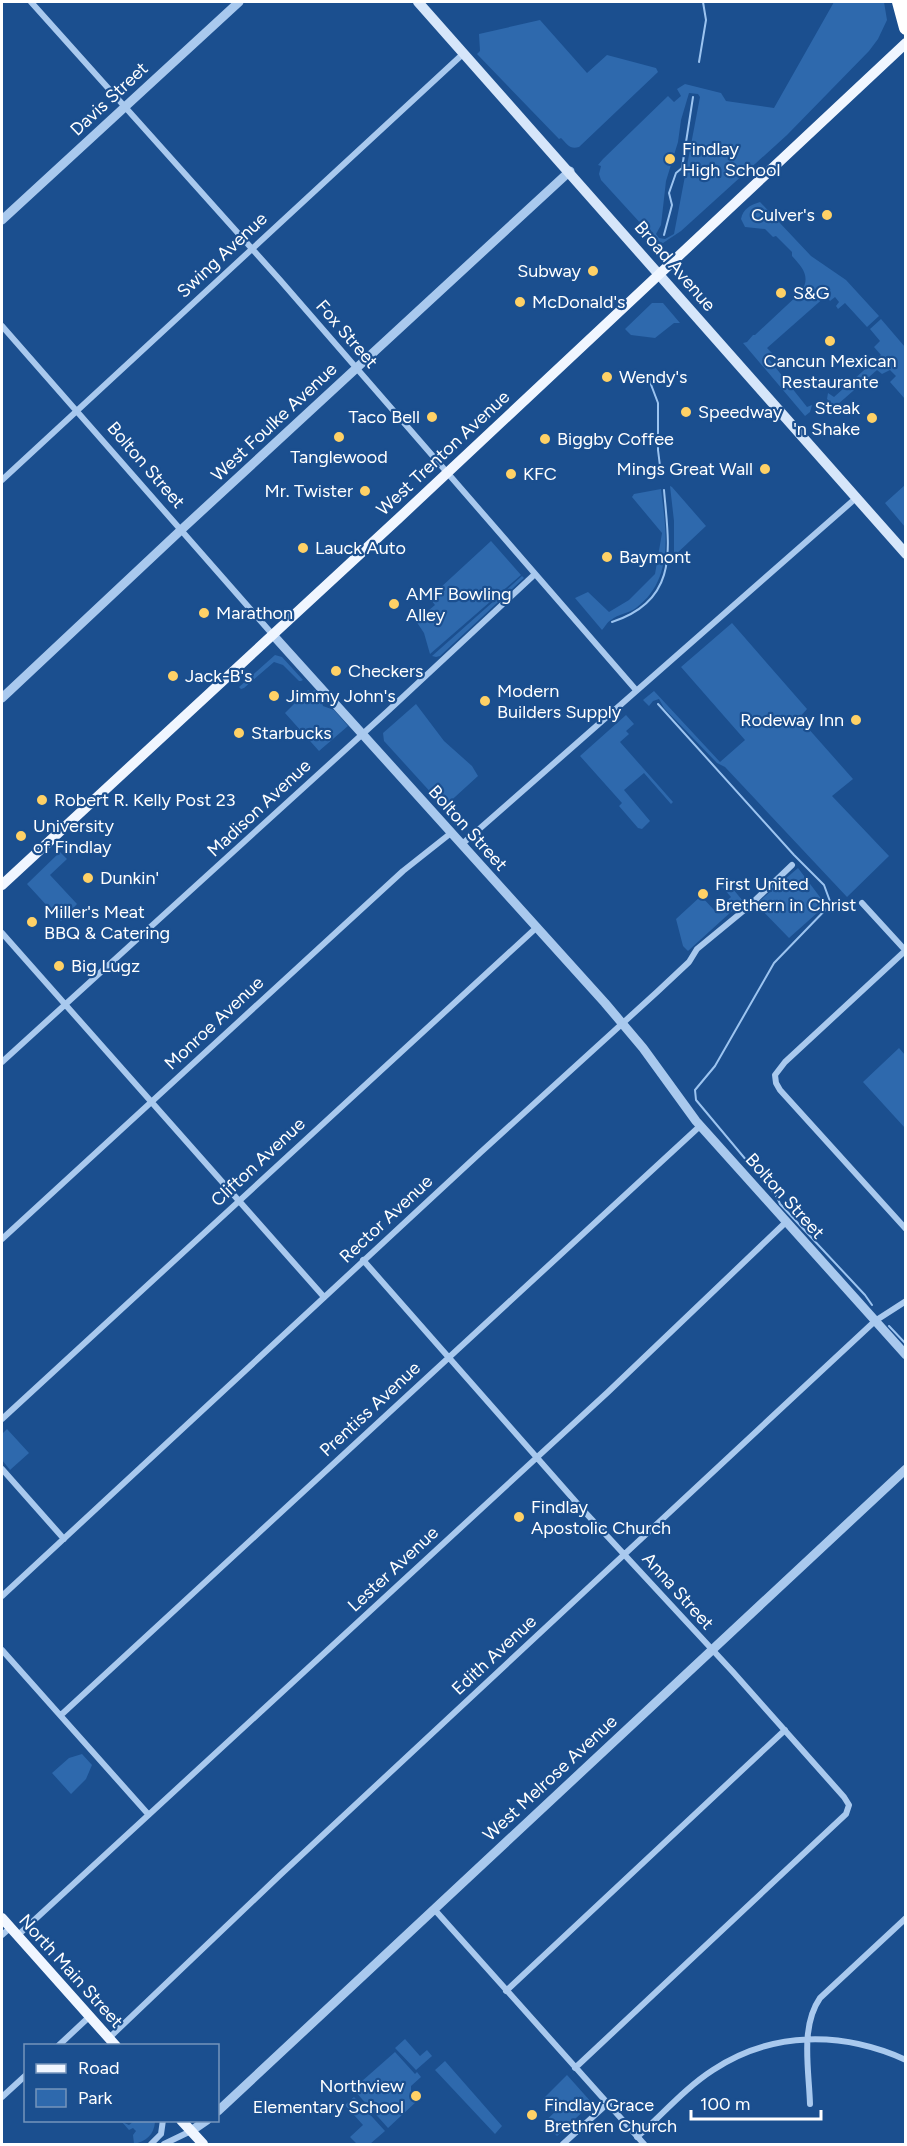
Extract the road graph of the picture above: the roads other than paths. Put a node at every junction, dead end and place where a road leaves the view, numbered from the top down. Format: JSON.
{"nodes":[{"id":1,"x":31,"y":2,"type":"edge"},
{"id":2,"x":239,"y":2,"type":"edge"},
{"id":3,"x":418,"y":2,"type":"edge"},
{"id":4,"x":899,"y":2,"type":"edge"},
{"id":5,"x":906,"y":28,"type":"edge"},
{"id":6,"x":906,"y":43,"type":"edge"},
{"id":7,"x":464,"y":53,"type":"junction"},
{"id":8,"x":126,"y":107,"type":"junction"},
{"id":9,"x":570,"y":171,"type":"junction"},
{"id":10,"x":2,"y":220,"type":"edge"},
{"id":11,"x":251,"y":248,"type":"junction"},
{"id":12,"x":659,"y":274,"type":"junction"},
{"id":13,"x":2,"y":327,"type":"edge"},
{"id":14,"x":357,"y":368,"type":"junction"},
{"id":15,"x":76,"y":410,"type":"junction"},
{"id":16,"x":447,"y":472,"type":"junction"},
{"id":17,"x":2,"y":480,"type":"edge"},
{"id":18,"x":856,"y":498,"type":"junction"},
{"id":19,"x":181,"y":530,"type":"junction"},
{"id":20,"x":906,"y":554,"type":"edge"},
{"id":21,"x":535,"y":574,"type":"junction"},
{"id":22,"x":273,"y":634,"type":"junction"},
{"id":23,"x":636,"y":690,"type":"junction"},
{"id":24,"x":2,"y":698,"type":"edge"},
{"id":25,"x":362,"y":734,"type":"junction"},
{"id":26,"x":451,"y":833,"type":"junction"},
{"id":27,"x":461,"y":845,"type":"junction"},
{"id":28,"x":792,"y":865,"type":"dead end"},
{"id":29,"x":2,"y":885,"type":"edge"},
{"id":30,"x":862,"y":903,"type":"dead end"},
{"id":31,"x":536,"y":928,"type":"junction"},
{"id":32,"x":2,"y":933,"type":"edge"},
{"id":33,"x":905,"y":951,"type":"edge"},
{"id":34,"x":65,"y":1004,"type":"junction"},
{"id":35,"x":622,"y":1024,"type":"junction"},
{"id":36,"x":2,"y":1062,"type":"edge"},
{"id":37,"x":152,"y":1101,"type":"junction"},
{"id":38,"x":700,"y":1126,"type":"junction"},
{"id":39,"x":239,"y":1200,"type":"junction"},
{"id":40,"x":786,"y":1222,"type":"junction"},
{"id":41,"x":906,"y":1229,"type":"edge"},
{"id":42,"x":2,"y":1239,"type":"edge"},
{"id":43,"x":363,"y":1260,"type":"junction"},
{"id":44,"x":324,"y":1297,"type":"junction"},
{"id":45,"x":906,"y":1301,"type":"edge"},
{"id":46,"x":875,"y":1321,"type":"junction"},
{"id":47,"x":906,"y":1355,"type":"edge"},
{"id":48,"x":449,"y":1356,"type":"junction"},
{"id":49,"x":2,"y":1419,"type":"edge"},
{"id":50,"x":537,"y":1457,"type":"junction"},
{"id":51,"x":2,"y":1469,"type":"edge"},
{"id":52,"x":906,"y":1469,"type":"edge"},
{"id":53,"x":64,"y":1539,"type":"junction"},
{"id":54,"x":624,"y":1554,"type":"junction"},
{"id":55,"x":2,"y":1596,"type":"edge"},
{"id":56,"x":2,"y":1650,"type":"edge"},
{"id":57,"x":712,"y":1650,"type":"junction"},
{"id":58,"x":61,"y":1715,"type":"junction"},
{"id":59,"x":785,"y":1730,"type":"junction"},
{"id":60,"x":148,"y":1814,"type":"junction"},
{"id":61,"x":434,"y":1909,"type":"junction"},
{"id":62,"x":2,"y":1918,"type":"edge"},
{"id":63,"x":906,"y":1918,"type":"edge"},
{"id":64,"x":9,"y":1933,"type":"edge"},
{"id":65,"x":506,"y":1990,"type":"junction"},
{"id":66,"x":89,"y":2017,"type":"junction"},
{"id":67,"x":808,"y":2039,"type":"junction"},
{"id":68,"x":112,"y":2042,"type":"edge"},
{"id":69,"x":60,"y":2044,"type":"edge"},
{"id":70,"x":906,"y":2060,"type":"edge"},
{"id":71,"x":575,"y":2068,"type":"junction"},
{"id":72,"x":24,"y":2077,"type":"edge"},
{"id":73,"x":2,"y":2097,"type":"edge"},
{"id":74,"x":607,"y":2104,"type":"junction"},
{"id":75,"x":810,"y":2104,"type":"dead end"},
{"id":76,"x":219,"y":2110,"type":"edge"},
{"id":77,"x":163,"y":2122,"type":"edge"},
{"id":78,"x":182,"y":2122,"type":"edge"},
{"id":79,"x":205,"y":2122,"type":"edge"},
{"id":80,"x":191,"y":2131,"type":"junction"},
{"id":81,"x":637,"y":2137,"type":"junction"},
{"id":82,"x":151,"y":2145,"type":"edge"},
{"id":83,"x":164,"y":2145,"type":"edge"},
{"id":84,"x":203,"y":2145,"type":"edge"},
{"id":85,"x":563,"y":2145,"type":"edge"},
{"id":86,"x":644,"y":2145,"type":"edge"}],
"edges":[{"from":1,"to":8,"type":"street","name":"Fox Street"},
{"from":2,"to":8,"type":"street","name":"Davis Street"},
{"from":3,"to":7,"type":"main road","name":"Broad Avenue"},
{"from":4,"to":5,"type":"highway"},
{"from":6,"to":12,"type":"main road","name":"West Trenton Avenue"},
{"from":7,"to":9,"type":"main road","name":"Broad Avenue"},
{"from":7,"to":11,"type":"street","name":"Swing Avenue"},
{"from":8,"to":10,"type":"street","name":"Davis Street"},
{"from":8,"to":11,"type":"street","name":"Fox Street"},
{"from":9,"to":12,"type":"main road","name":"Broad Avenue"},
{"from":9,"to":14,"type":"street","name":"West Foulke Avenue"},
{"from":11,"to":14,"type":"street","name":"Fox Street"},
{"from":11,"to":15,"type":"street","name":"Swing Avenue"},
{"from":12,"to":16,"type":"main road","name":"West Trenton Avenue"},
{"from":12,"to":18,"type":"main road","name":"Broad Avenue"},
{"from":13,"to":15,"type":"street","name":"Bolton Street"},
{"from":14,"to":16,"type":"street","name":"Fox Street"},
{"from":14,"to":19,"type":"street","name":"West Foulke Avenue"},
{"from":15,"to":17,"type":"street","name":"Swing Avenue"},
{"from":15,"to":19,"type":"street","name":"Bolton Street"},
{"from":16,"to":21,"type":"street","name":"Fox Street"},
{"from":16,"to":22,"type":"main road","name":"West Trenton Avenue"},
{"from":18,"to":20,"type":"main road","name":"Broad Avenue"},
{"from":18,"to":23,"type":"street"},
{"from":19,"to":22,"type":"street","name":"Bolton Street"},
{"from":19,"to":24,"type":"street","name":"West Foulke Avenue"},
{"from":21,"to":23,"type":"street","name":"Fox Street"},
{"from":21,"to":25,"type":"street","name":"Madison Avenue"},
{"from":22,"to":25,"type":"street","name":"Bolton Street"},
{"from":22,"to":29,"type":"main road","name":"West Trenton Avenue"},
{"from":23,"to":27,"type":"street"},
{"from":25,"to":26,"type":"street","name":"Bolton Street"},
{"from":25,"to":34,"type":"street","name":"Madison Avenue"},
{"from":26,"to":27,"type":"street","name":"Bolton Street"},
{"from":26,"to":37,"type":"street","name":"Monroe Avenue"},
{"from":27,"to":31,"type":"street","name":"Bolton Street"},
{"from":28,"to":35,"type":"street","name":"Rector Avenue"},
{"from":30,"to":33,"type":"street"},
{"from":31,"to":35,"type":"street","name":"Bolton Street"},
{"from":31,"to":39,"type":"street","name":"Clifton Avenue"},
{"from":32,"to":34,"type":"street"},
{"from":33,"to":41,"type":"street"},
{"from":34,"to":36,"type":"street","name":"Madison Avenue"},
{"from":34,"to":37,"type":"street"},
{"from":35,"to":38,"type":"street","name":"Bolton Street"},
{"from":35,"to":43,"type":"street","name":"Rector Avenue"},
{"from":37,"to":39,"type":"street"},
{"from":37,"to":42,"type":"street","name":"Monroe Avenue"},
{"from":38,"to":40,"type":"street","name":"Bolton Street"},
{"from":38,"to":48,"type":"street","name":"Prentiss Avenue"},
{"from":39,"to":44,"type":"street"},
{"from":39,"to":49,"type":"street","name":"Clifton Avenue"},
{"from":40,"to":46,"type":"street","name":"Bolton Street"},
{"from":40,"to":50,"type":"street","name":"Lester Avenue"},
{"from":43,"to":44,"type":"street","name":"Rector Avenue"},
{"from":43,"to":48,"type":"street","name":"Anna Street"},
{"from":44,"to":53,"type":"street","name":"Rector Avenue"},
{"from":45,"to":46,"type":"street","name":"Edith Avenue"},
{"from":46,"to":47,"type":"street","name":"Bolton Street"},
{"from":46,"to":54,"type":"street","name":"Edith Avenue"},
{"from":48,"to":50,"type":"street","name":"Anna Street"},
{"from":48,"to":58,"type":"street","name":"Prentiss Avenue"},
{"from":50,"to":54,"type":"street","name":"Anna Street"},
{"from":50,"to":60,"type":"street","name":"Lester Avenue"},
{"from":51,"to":53,"type":"street"},
{"from":52,"to":57,"type":"street","name":"West Melrose Avenue"},
{"from":53,"to":55,"type":"street","name":"Rector Avenue"},
{"from":54,"to":57,"type":"street","name":"Anna Street"},
{"from":54,"to":68,"type":"street","name":"Edith Avenue"},
{"from":56,"to":58,"type":"street"},
{"from":57,"to":59,"type":"street","name":"Anna Street"},
{"from":57,"to":61,"type":"street","name":"West Melrose Avenue"},
{"from":58,"to":60,"type":"street"},
{"from":59,"to":65,"type":"street"},
{"from":59,"to":71,"type":"street","name":"Anna Street"},
{"from":60,"to":64,"type":"street","name":"Lester Avenue"},
{"from":61,"to":65,"type":"street"},
{"from":61,"to":76,"type":"street","name":"West Melrose Avenue"},
{"from":62,"to":64,"type":"main road","name":"North Main Street"},
{"from":63,"to":67,"type":"street"},
{"from":64,"to":66,"type":"main road","name":"North Main Street"},
{"from":65,"to":71,"type":"street"},
{"from":66,"to":68,"type":"main road","name":"North Main Street"},
{"from":66,"to":69,"type":"street"},
{"from":67,"to":70,"type":"street"},
{"from":67,"to":75,"type":"street"},
{"from":67,"to":81,"type":"street"},
{"from":71,"to":74,"type":"street"},
{"from":72,"to":73,"type":"street"},
{"from":74,"to":81,"type":"street"},
{"from":74,"to":85,"type":"street"},
{"from":77,"to":82,"type":"street"},
{"from":78,"to":80,"type":"main road"},
{"from":79,"to":80,"type":"street"},
{"from":80,"to":83,"type":"street"},
{"from":80,"to":84,"type":"main road"},
{"from":81,"to":86,"type":"street"}]}
